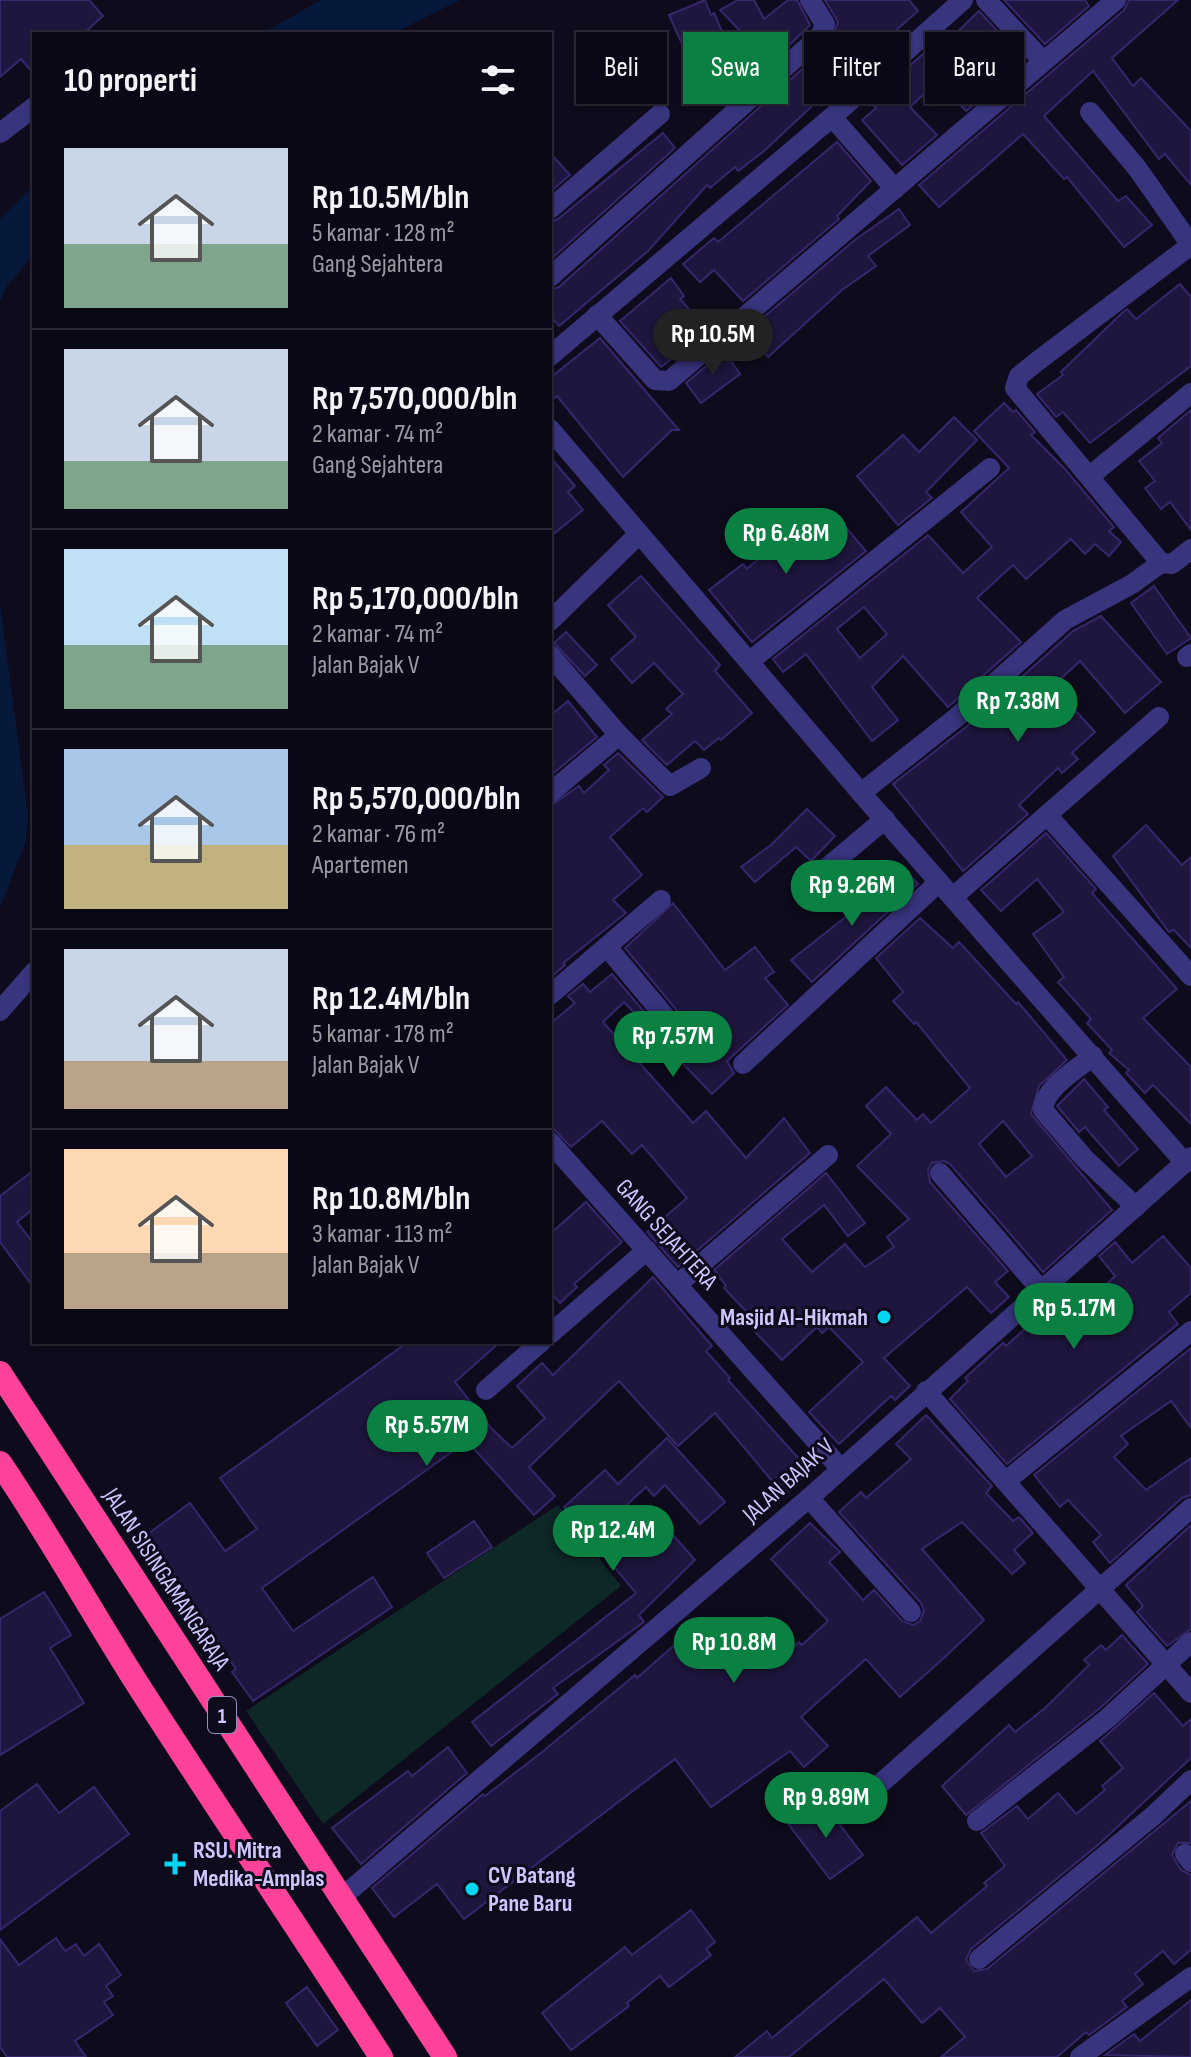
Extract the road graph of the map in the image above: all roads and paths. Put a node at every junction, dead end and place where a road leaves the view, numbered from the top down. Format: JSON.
{"nodes":[{"id":1,"x":810,"y":0,"type":"edge"},
{"id":2,"x":963,"y":0,"type":"edge"},
{"id":3,"x":986,"y":0,"type":"edge"},
{"id":4,"x":1116,"y":0,"type":"edge"},
{"id":5,"x":1043,"y":61,"type":"junction"},
{"id":6,"x":32,"y":109,"type":"edge"},
{"id":7,"x":1090,"y":112,"type":"dead end"},
{"id":8,"x":660,"y":114,"type":"dead end"},
{"id":9,"x":832,"y":117,"type":"junction"},
{"id":10,"x":0,"y":133,"type":"edge"},
{"id":11,"x":895,"y":189,"type":"junction"},
{"id":12,"x":552,"y":207,"type":"edge"},
{"id":13,"x":1191,"y":245,"type":"edge"},
{"id":14,"x":552,"y":275,"type":"edge"},
{"id":15,"x":597,"y":315,"type":"junction"},
{"id":16,"x":552,"y":354,"type":"edge"},
{"id":17,"x":1191,"y":393,"type":"edge"},
{"id":18,"x":554,"y":441,"type":"edge"},
{"id":19,"x":990,"y":468,"type":"dead end"},
{"id":20,"x":1090,"y":476,"type":"junction"},
{"id":21,"x":639,"y":534,"type":"junction"},
{"id":22,"x":1191,"y":549,"type":"edge"},
{"id":23,"x":1161,"y":563,"type":"junction"},
{"id":24,"x":552,"y":619,"type":"edge"},
{"id":25,"x":552,"y":657,"type":"edge"},
{"id":26,"x":750,"y":661,"type":"junction"},
{"id":27,"x":1159,"y":717,"type":"dead end"},
{"id":28,"x":619,"y":735,"type":"junction"},
{"id":29,"x":701,"y":768,"type":"dead end"},
{"id":30,"x":552,"y":791,"type":"edge"},
{"id":31,"x":861,"y":793,"type":"junction"},
{"id":32,"x":1047,"y":815,"type":"junction"},
{"id":33,"x":885,"y":819,"type":"junction"},
{"id":34,"x":822,"y":872,"type":"dead end"},
{"id":35,"x":939,"y":882,"type":"junction"},
{"id":36,"x":953,"y":897,"type":"junction"},
{"id":37,"x":661,"y":900,"type":"dead end"},
{"id":38,"x":607,"y":947,"type":"junction"},
{"id":39,"x":32,"y":974,"type":"edge"},
{"id":40,"x":1191,"y":976,"type":"edge"},
{"id":41,"x":552,"y":993,"type":"edge"},
{"id":42,"x":0,"y":1011,"type":"edge"},
{"id":43,"x":688,"y":1044,"type":"dead end"},
{"id":44,"x":1093,"y":1056,"type":"junction"},
{"id":45,"x":743,"y":1064,"type":"dead end"},
{"id":46,"x":552,"y":1144,"type":"edge"},
{"id":47,"x":828,"y":1155,"type":"dead end"},
{"id":48,"x":1188,"y":1160,"type":"edge"},
{"id":49,"x":940,"y":1173,"type":"dead end"},
{"id":50,"x":1136,"y":1207,"type":"junction"},
{"id":51,"x":647,"y":1250,"type":"junction"},
{"id":52,"x":678,"y":1284,"type":"junction"},
{"id":53,"x":1041,"y":1290,"type":"junction"},
{"id":54,"x":1191,"y":1331,"type":"edge"},
{"id":55,"x":552,"y":1332,"type":"edge"},
{"id":56,"x":539,"y":1344,"type":"edge"},
{"id":57,"x":0,"y":1373,"type":"edge"},
{"id":58,"x":486,"y":1390,"type":"dead end"},
{"id":59,"x":926,"y":1391,"type":"junction"},
{"id":60,"x":0,"y":1463,"type":"edge"},
{"id":61,"x":841,"y":1469,"type":"junction"},
{"id":62,"x":1006,"y":1481,"type":"junction"},
{"id":63,"x":809,"y":1498,"type":"junction"},
{"id":64,"x":1191,"y":1508,"type":"edge"},
{"id":65,"x":1099,"y":1589,"type":"junction"},
{"id":66,"x":911,"y":1612,"type":"dead end"},
{"id":67,"x":1191,"y":1642,"type":"edge"},
{"id":68,"x":1166,"y":1665,"type":"junction"},
{"id":69,"x":1191,"y":1693,"type":"edge"},
{"id":70,"x":1191,"y":1780,"type":"edge"},
{"id":71,"x":862,"y":1800,"type":"dead end"},
{"id":72,"x":977,"y":1821,"type":"dead end"},
{"id":73,"x":341,"y":1898,"type":"junction"},
{"id":74,"x":979,"y":1959,"type":"dead end"},
{"id":75,"x":1191,"y":1977,"type":"edge"},
{"id":76,"x":381,"y":2057,"type":"edge"},
{"id":77,"x":445,"y":2057,"type":"edge"},
{"id":78,"x":1080,"y":2057,"type":"edge"}],
"edges":[{"from":1,"to":14,"type":"street"},
{"from":2,"to":9,"type":"street"},
{"from":3,"to":5,"type":"street"},
{"from":4,"to":5,"type":"street"},
{"from":5,"to":11,"type":"street"},
{"from":6,"to":10,"type":"street"},
{"from":7,"to":13,"type":"street"},
{"from":8,"to":12,"type":"street"},
{"from":9,"to":11,"type":"street"},
{"from":9,"to":15,"type":"street"},
{"from":11,"to":15,"type":"street"},
{"from":13,"to":20,"type":"street"},
{"from":15,"to":16,"type":"street"},
{"from":17,"to":20,"type":"street"},
{"from":18,"to":21,"type":"street"},
{"from":19,"to":26,"type":"street"},
{"from":20,"to":23,"type":"street"},
{"from":21,"to":24,"type":"street"},
{"from":21,"to":26,"type":"street"},
{"from":22,"to":23,"type":"street"},
{"from":23,"to":31,"type":"street"},
{"from":25,"to":28,"type":"street"},
{"from":26,"to":31,"type":"street"},
{"from":27,"to":32,"type":"street"},
{"from":28,"to":29,"type":"street"},
{"from":28,"to":30,"type":"street"},
{"from":31,"to":33,"type":"street"},
{"from":32,"to":36,"type":"street"},
{"from":32,"to":40,"type":"street"},
{"from":33,"to":34,"type":"street"},
{"from":33,"to":35,"type":"street"},
{"from":35,"to":36,"type":"street"},
{"from":35,"to":45,"type":"street"},
{"from":36,"to":44,"type":"street"},
{"from":37,"to":38,"type":"street"},
{"from":38,"to":41,"type":"street"},
{"from":38,"to":43,"type":"street"},
{"from":39,"to":42,"type":"street"},
{"from":44,"to":48,"type":"street"},
{"from":44,"to":50,"type":"street"},
{"from":46,"to":51,"type":"street","name":"GANG SEJAHTERA"},
{"from":47,"to":52,"type":"street"},
{"from":48,"to":50,"type":"street","name":"JALAN BAJAK V"},
{"from":49,"to":53,"type":"street"},
{"from":50,"to":53,"type":"street","name":"JALAN BAJAK V"},
{"from":51,"to":52,"type":"street","name":"GANG SEJAHTERA"},
{"from":51,"to":55,"type":"street"},
{"from":52,"to":61,"type":"street","name":"GANG SEJAHTERA"},
{"from":53,"to":59,"type":"street","name":"JALAN BAJAK V"},
{"from":54,"to":62,"type":"street"},
{"from":56,"to":58,"type":"street"},
{"from":57,"to":73,"type":"highway","name":"JALAN SISINGAMANGARAJA","number":"1"},
{"from":59,"to":61,"type":"street","name":"JALAN BAJAK V"},
{"from":59,"to":62,"type":"street"},
{"from":60,"to":76,"type":"highway","number":"1"},
{"from":61,"to":63,"type":"street","name":"JALAN BAJAK V"},
{"from":62,"to":65,"type":"street"},
{"from":63,"to":66,"type":"street"},
{"from":63,"to":73,"type":"street","name":"JALAN BAJAK V"},
{"from":64,"to":65,"type":"street"},
{"from":65,"to":68,"type":"street"},
{"from":65,"to":71,"type":"street"},
{"from":67,"to":68,"type":"street"},
{"from":68,"to":69,"type":"street"},
{"from":68,"to":72,"type":"street"},
{"from":70,"to":74,"type":"street"},
{"from":73,"to":77,"type":"highway","name":"JALAN SISINGAMANGARAJA","number":"1"},
{"from":75,"to":78,"type":"street"}]}
